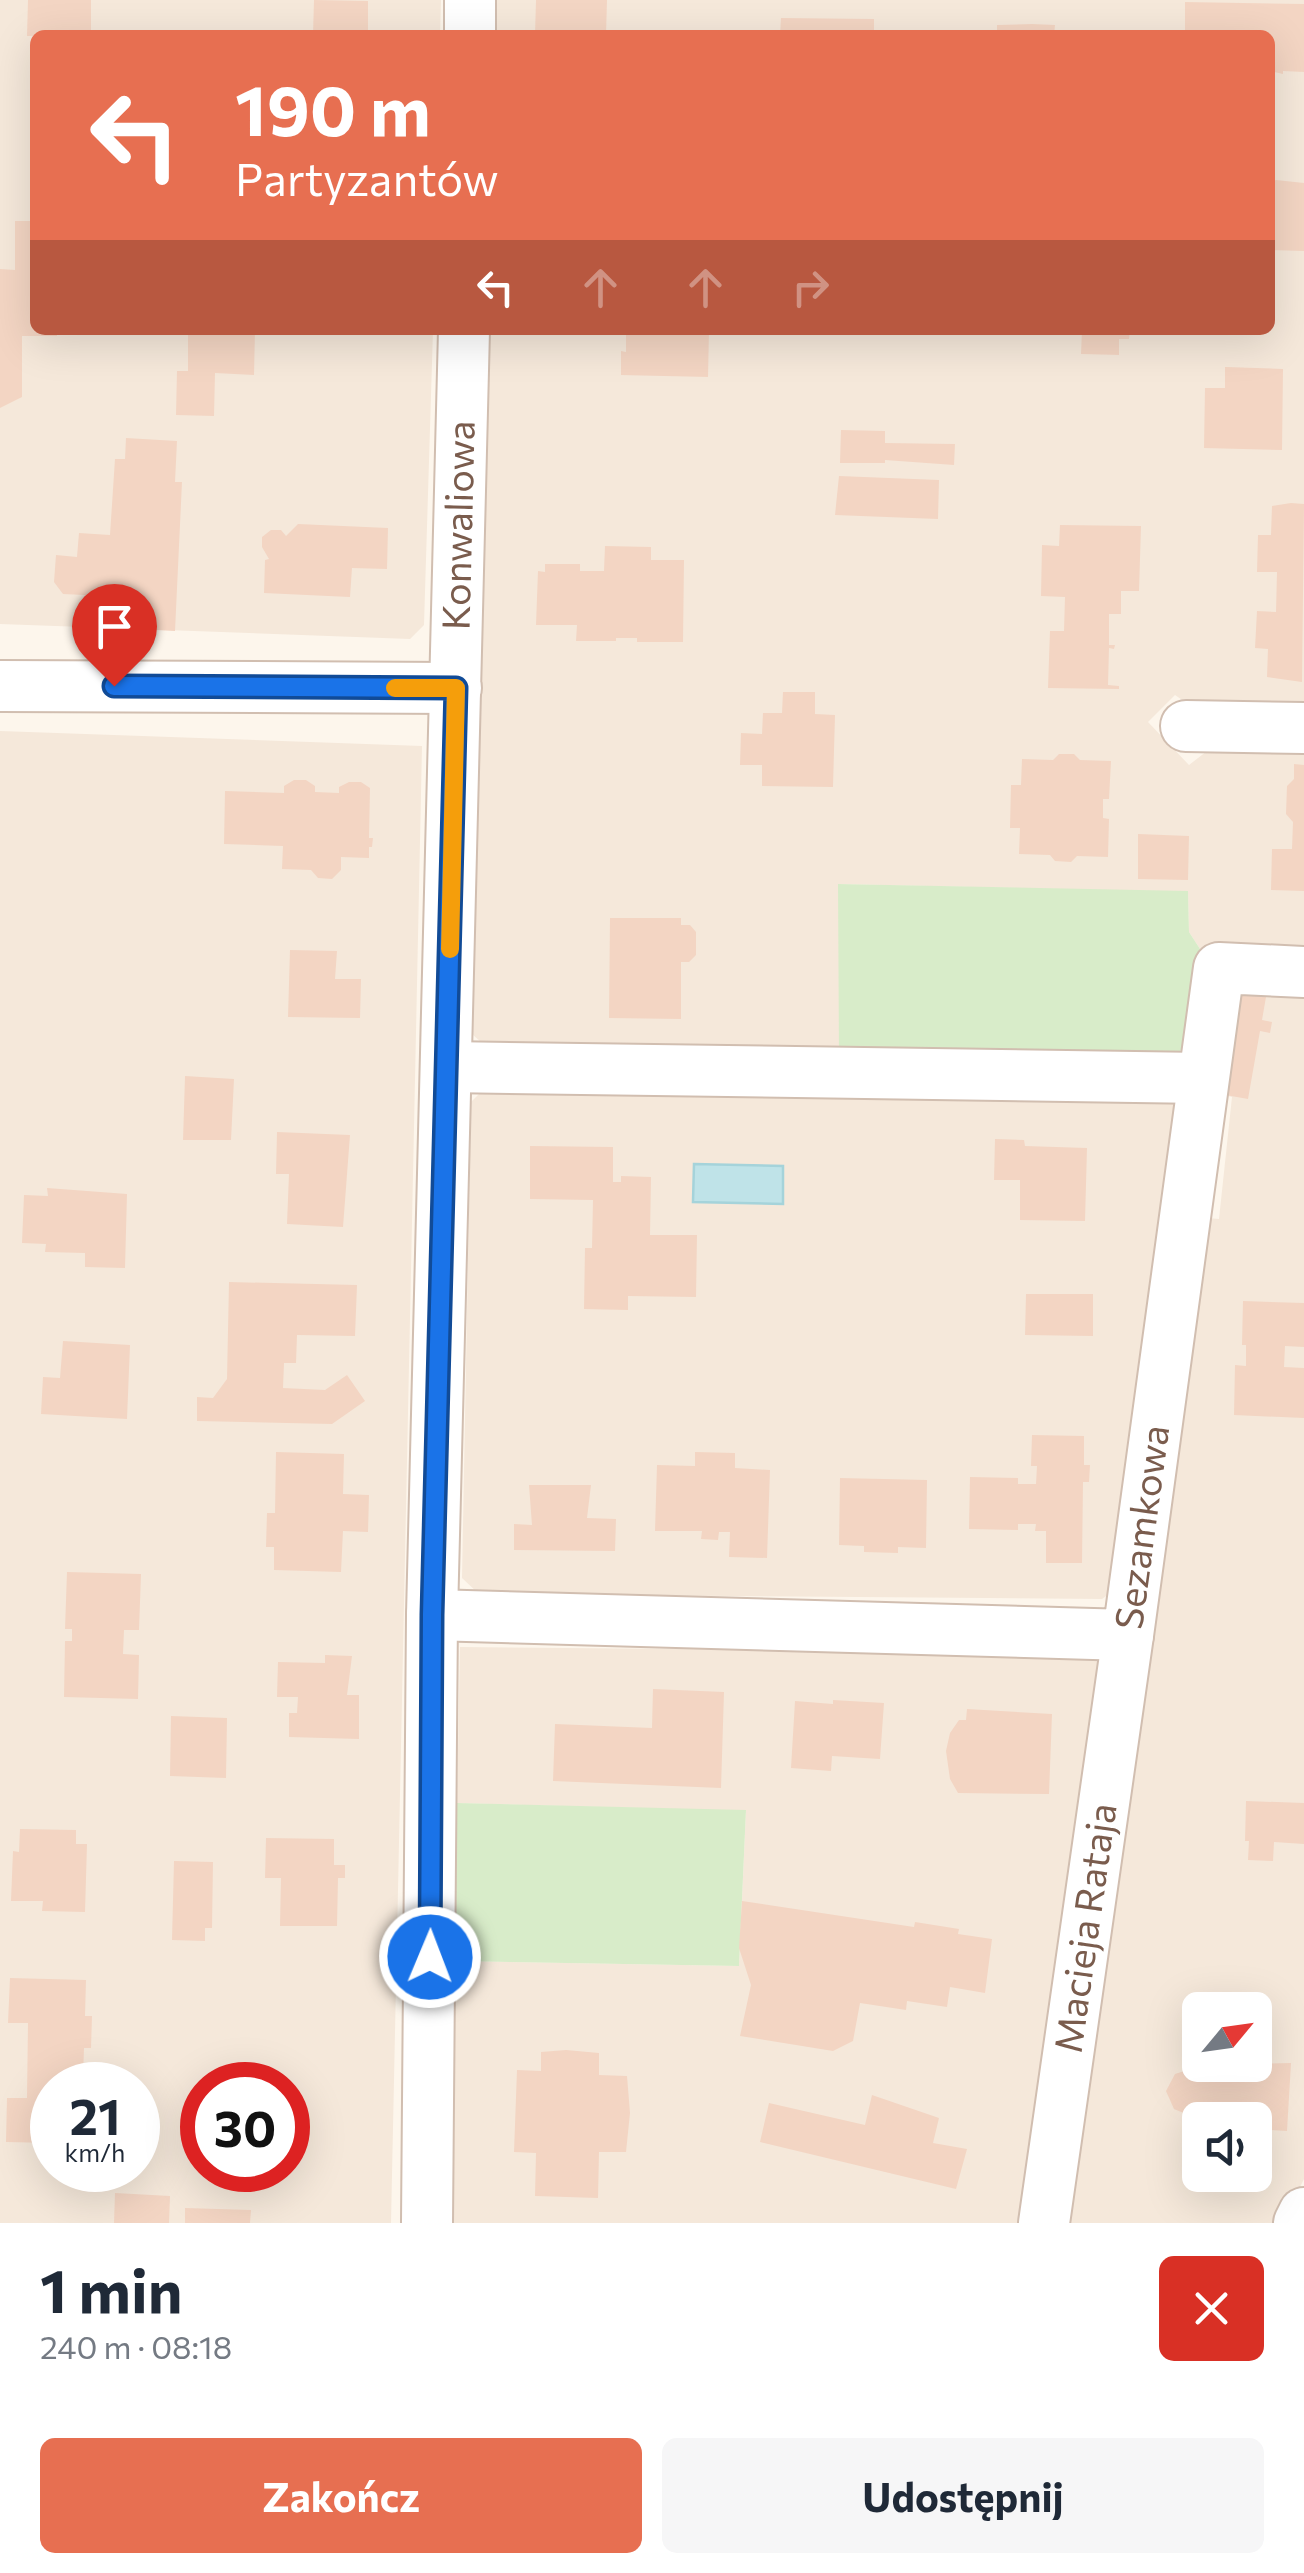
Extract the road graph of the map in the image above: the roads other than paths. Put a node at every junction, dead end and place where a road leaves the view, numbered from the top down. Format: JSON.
{"nodes":[{"id":1,"x":470,"y":0,"type":"edge"},
{"id":2,"x":470,"y":30,"type":"edge"},
{"id":3,"x":464,"y":335,"type":"edge"},
{"id":4,"x":0,"y":686,"type":"edge"},
{"id":5,"x":456,"y":688,"type":"junction"},
{"id":6,"x":1186,"y":726,"type":"dead end"},
{"id":7,"x":1304,"y":728,"type":"edge"},
{"id":8,"x":1304,"y":972,"type":"edge"},
{"id":9,"x":447,"y":1067,"type":"junction"},
{"id":10,"x":1202,"y":1078,"type":"junction"},
{"id":11,"x":432,"y":1615,"type":"junction"},
{"id":12,"x":1128,"y":1635,"type":"junction"},
{"id":13,"x":1304,"y":2213,"type":"edge"},
{"id":14,"x":427,"y":2223,"type":"edge"},
{"id":15,"x":1044,"y":2223,"type":"edge"},
{"id":16,"x":1299,"y":2223,"type":"edge"}],
"edges":[{"from":1,"to":2,"type":"street"},
{"from":3,"to":5,"type":"street","name":"Konwaliowa"},
{"from":4,"to":5,"type":"street"},
{"from":5,"to":9,"type":"street","name":"Konwaliowa"},
{"from":6,"to":7,"type":"street"},
{"from":8,"to":10,"type":"street","name":"Sezamkowa"},
{"from":9,"to":10,"type":"street"},
{"from":9,"to":11,"type":"street","name":"Konwaliowa"},
{"from":10,"to":12,"type":"street","name":"Sezamkowa"},
{"from":11,"to":12,"type":"street","name":"Sezamkowa"},
{"from":11,"to":14,"type":"street","name":"Konwaliowa"},
{"from":12,"to":15,"type":"street","name":"Macieja Rataja"},
{"from":13,"to":16,"type":"street"}]}
